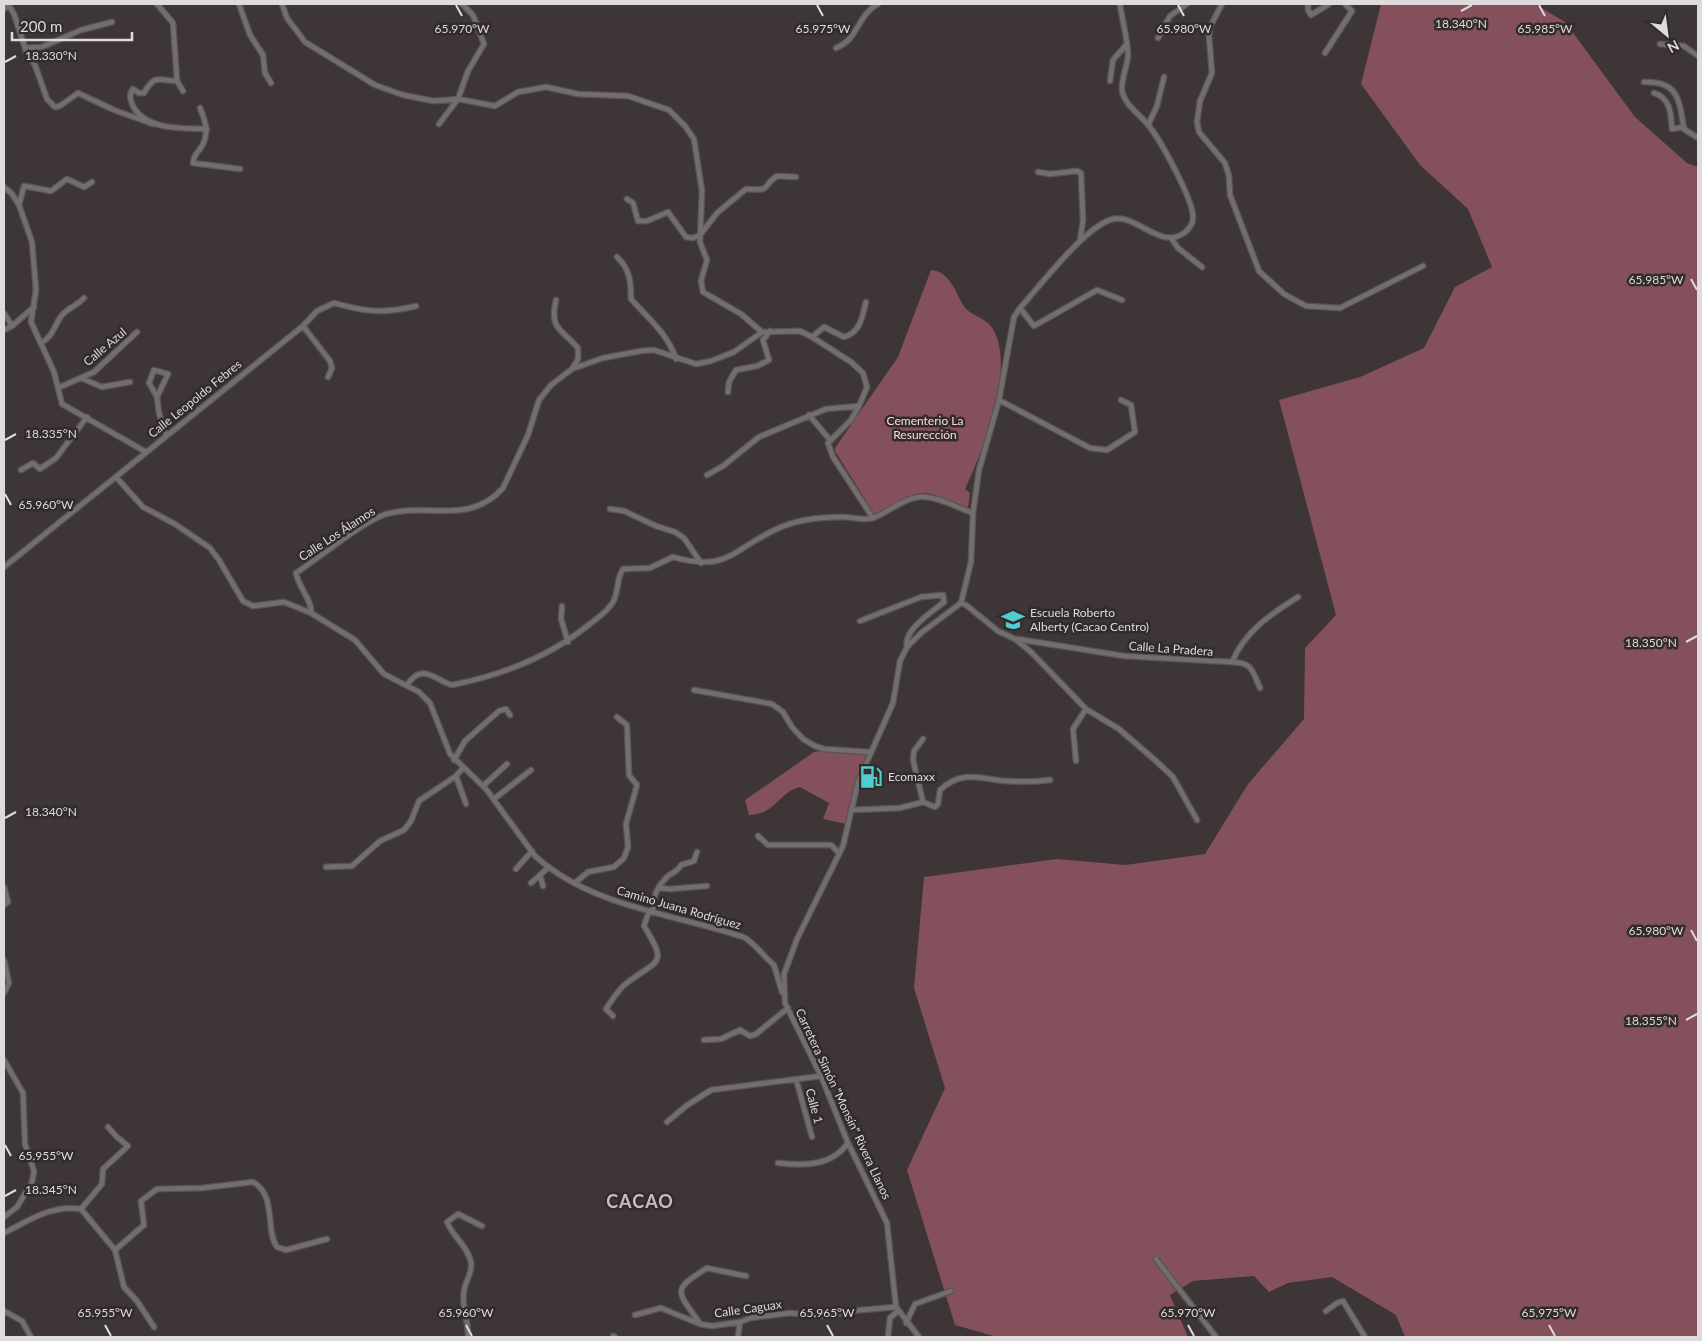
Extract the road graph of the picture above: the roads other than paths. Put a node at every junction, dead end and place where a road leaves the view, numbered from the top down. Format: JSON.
{"nodes":[{"id":1,"x":9,"y":4,"type":"edge"},
{"id":2,"x":157,"y":4,"type":"edge"},
{"id":3,"x":239,"y":4,"type":"edge"},
{"id":4,"x":282,"y":4,"type":"edge"},
{"id":5,"x":462,"y":4,"type":"edge"},
{"id":6,"x":878,"y":4,"type":"edge"},
{"id":7,"x":1120,"y":4,"type":"edge"},
{"id":8,"x":1187,"y":4,"type":"edge"},
{"id":9,"x":1222,"y":4,"type":"edge"},
{"id":10,"x":1308,"y":4,"type":"edge"},
{"id":11,"x":1329,"y":4,"type":"edge"},
{"id":12,"x":1345,"y":4,"type":"edge"},
{"id":13,"x":4,"y":9,"type":"edge"},
{"id":14,"x":112,"y":22,"type":"dead end"},
{"id":15,"x":1158,"y":38,"type":"dead end"},
{"id":16,"x":1660,"y":44,"type":"dead end"},
{"id":17,"x":1126,"y":45,"type":"junction"},
{"id":18,"x":25,"y":48,"type":"junction"},
{"id":19,"x":836,"y":48,"type":"dead end"},
{"id":20,"x":1325,"y":53,"type":"dead end"},
{"id":21,"x":1698,"y":56,"type":"edge"},
{"id":22,"x":1164,"y":77,"type":"dead end"},
{"id":23,"x":177,"y":81,"type":"junction"},
{"id":24,"x":1110,"y":81,"type":"dead end"},
{"id":25,"x":1644,"y":82,"type":"dead end"},
{"id":26,"x":271,"y":83,"type":"dead end"},
{"id":27,"x":184,"y":91,"type":"dead end"},
{"id":28,"x":1654,"y":93,"type":"dead end"},
{"id":29,"x":458,"y":98,"type":"junction"},
{"id":30,"x":200,"y":108,"type":"dead end"},
{"id":31,"x":153,"y":124,"type":"junction"},
{"id":32,"x":439,"y":124,"type":"dead end"},
{"id":33,"x":1148,"y":124,"type":"junction"},
{"id":34,"x":1684,"y":127,"type":"junction"},
{"id":35,"x":207,"y":129,"type":"junction"},
{"id":36,"x":1698,"y":138,"type":"edge"},
{"id":37,"x":240,"y":169,"type":"dead end"},
{"id":38,"x":1038,"y":172,"type":"dead end"},
{"id":39,"x":796,"y":177,"type":"dead end"},
{"id":40,"x":92,"y":182,"type":"dead end"},
{"id":41,"x":4,"y":187,"type":"edge"},
{"id":42,"x":627,"y":199,"type":"dead end"},
{"id":43,"x":19,"y":205,"type":"junction"},
{"id":44,"x":700,"y":234,"type":"junction"},
{"id":45,"x":1171,"y":238,"type":"junction"},
{"id":46,"x":1080,"y":242,"type":"junction"},
{"id":47,"x":617,"y":257,"type":"dead end"},
{"id":48,"x":1423,"y":266,"type":"dead end"},
{"id":49,"x":1202,"y":268,"type":"dead end"},
{"id":50,"x":84,"y":298,"type":"dead end"},
{"id":51,"x":556,"y":300,"type":"dead end"},
{"id":52,"x":1122,"y":300,"type":"dead end"},
{"id":53,"x":866,"y":302,"type":"dead end"},
{"id":54,"x":34,"y":306,"type":"junction"},
{"id":55,"x":416,"y":306,"type":"dead end"},
{"id":56,"x":1020,"y":308,"type":"junction"},
{"id":57,"x":4,"y":312,"type":"edge"},
{"id":58,"x":12,"y":326,"type":"junction"},
{"id":59,"x":303,"y":326,"type":"junction"},
{"id":60,"x":4,"y":330,"type":"edge"},
{"id":61,"x":770,"y":331,"type":"junction"},
{"id":62,"x":137,"y":332,"type":"dead end"},
{"id":63,"x":762,"y":332,"type":"junction"},
{"id":64,"x":812,"y":337,"type":"junction"},
{"id":65,"x":41,"y":343,"type":"junction"},
{"id":66,"x":676,"y":359,"type":"junction"},
{"id":67,"x":572,"y":369,"type":"junction"},
{"id":68,"x":81,"y":378,"type":"junction"},
{"id":69,"x":328,"y":378,"type":"dead end"},
{"id":70,"x":130,"y":382,"type":"dead end"},
{"id":71,"x":58,"y":388,"type":"junction"},
{"id":72,"x":728,"y":392,"type":"dead end"},
{"id":73,"x":157,"y":397,"type":"junction"},
{"id":74,"x":999,"y":400,"type":"junction"},
{"id":75,"x":1121,"y":400,"type":"dead end"},
{"id":76,"x":859,"y":406,"type":"junction"},
{"id":77,"x":809,"y":415,"type":"junction"},
{"id":78,"x":87,"y":417,"type":"junction"},
{"id":79,"x":166,"y":435,"type":"junction"},
{"id":80,"x":830,"y":440,"type":"junction"},
{"id":81,"x":146,"y":452,"type":"junction"},
{"id":82,"x":20,"y":470,"type":"dead end"},
{"id":83,"x":707,"y":474,"type":"dead end"},
{"id":84,"x":116,"y":477,"type":"junction"},
{"id":85,"x":610,"y":509,"type":"dead end"},
{"id":86,"x":973,"y":513,"type":"junction"},
{"id":87,"x":873,"y":518,"type":"junction"},
{"id":88,"x":701,"y":563,"type":"junction"},
{"id":89,"x":4,"y":567,"type":"edge"},
{"id":90,"x":1298,"y":597,"type":"dead end"},
{"id":91,"x":961,"y":603,"type":"junction"},
{"id":92,"x":562,"y":606,"type":"dead end"},
{"id":93,"x":311,"y":612,"type":"junction"},
{"id":94,"x":860,"y":621,"type":"dead end"},
{"id":95,"x":1016,"y":639,"type":"junction"},
{"id":96,"x":568,"y":642,"type":"junction"},
{"id":97,"x":907,"y":647,"type":"junction"},
{"id":98,"x":1232,"y":662,"type":"junction"},
{"id":99,"x":408,"y":685,"type":"junction"},
{"id":100,"x":1260,"y":688,"type":"dead end"},
{"id":101,"x":694,"y":690,"type":"dead end"},
{"id":102,"x":1086,"y":709,"type":"junction"},
{"id":103,"x":510,"y":715,"type":"dead end"},
{"id":104,"x":617,"y":716,"type":"dead end"},
{"id":105,"x":924,"y":739,"type":"dead end"},
{"id":106,"x":870,"y":752,"type":"junction"},
{"id":107,"x":454,"y":760,"type":"junction"},
{"id":108,"x":1076,"y":761,"type":"dead end"},
{"id":109,"x":507,"y":764,"type":"dead end"},
{"id":110,"x":463,"y":768,"type":"junction"},
{"id":111,"x":531,"y":770,"type":"dead end"},
{"id":112,"x":456,"y":776,"type":"junction"},
{"id":113,"x":1050,"y":780,"type":"dead end"},
{"id":114,"x":483,"y":786,"type":"junction"},
{"id":115,"x":494,"y":799,"type":"junction"},
{"id":116,"x":923,"y":802,"type":"junction"},
{"id":117,"x":466,"y":804,"type":"dead end"},
{"id":118,"x":851,"y":810,"type":"junction"},
{"id":119,"x":1197,"y":820,"type":"dead end"},
{"id":120,"x":758,"y":836,"type":"dead end"},
{"id":121,"x":532,"y":851,"type":"junction"},
{"id":122,"x":697,"y":852,"type":"dead end"},
{"id":123,"x":839,"y":853,"type":"junction"},
{"id":124,"x":326,"y":867,"type":"dead end"},
{"id":125,"x":549,"y":867,"type":"junction"},
{"id":126,"x":516,"y":869,"type":"dead end"},
{"id":127,"x":540,"y":875,"type":"junction"},
{"id":128,"x":576,"y":882,"type":"junction"},
{"id":129,"x":531,"y":883,"type":"dead end"},
{"id":130,"x":543,"y":886,"type":"dead end"},
{"id":131,"x":707,"y":886,"type":"dead end"},
{"id":132,"x":4,"y":888,"type":"edge"},
{"id":133,"x":660,"y":888,"type":"junction"},
{"id":134,"x":4,"y":905,"type":"edge"},
{"id":135,"x":651,"y":912,"type":"junction"},
{"id":136,"x":4,"y":960,"type":"edge"},
{"id":137,"x":4,"y":993,"type":"edge"},
{"id":138,"x":784,"y":1001,"type":"junction"},
{"id":139,"x":788,"y":1008,"type":"junction"},
{"id":140,"x":613,"y":1016,"type":"dead end"},
{"id":141,"x":704,"y":1040,"type":"dead end"},
{"id":142,"x":4,"y":1060,"type":"edge"},
{"id":143,"x":821,"y":1076,"type":"junction"},
{"id":144,"x":796,"y":1080,"type":"junction"},
{"id":145,"x":667,"y":1122,"type":"dead end"},
{"id":146,"x":108,"y":1127,"type":"dead end"},
{"id":147,"x":812,"y":1137,"type":"dead end"},
{"id":148,"x":848,"y":1143,"type":"junction"},
{"id":149,"x":778,"y":1163,"type":"dead end"},
{"id":150,"x":80,"y":1210,"type":"junction"},
{"id":151,"x":4,"y":1217,"type":"edge"},
{"id":152,"x":482,"y":1226,"type":"dead end"},
{"id":153,"x":4,"y":1233,"type":"edge"},
{"id":154,"x":327,"y":1239,"type":"dead end"},
{"id":155,"x":115,"y":1250,"type":"junction"},
{"id":156,"x":1156,"y":1258,"type":"dead end"},
{"id":157,"x":746,"y":1276,"type":"dead end"},
{"id":158,"x":951,"y":1291,"type":"dead end"},
{"id":159,"x":897,"y":1309,"type":"junction"},
{"id":160,"x":4,"y":1310,"type":"edge"},
{"id":161,"x":1326,"y":1311,"type":"dead end"},
{"id":162,"x":635,"y":1314,"type":"dead end"},
{"id":163,"x":740,"y":1322,"type":"junction"},
{"id":164,"x":906,"y":1322,"type":"junction"},
{"id":165,"x":700,"y":1324,"type":"junction"},
{"id":166,"x":154,"y":1328,"type":"dead end"},
{"id":167,"x":31,"y":1337,"type":"edge"},
{"id":168,"x":468,"y":1337,"type":"edge"},
{"id":169,"x":738,"y":1337,"type":"edge"},
{"id":170,"x":888,"y":1337,"type":"edge"},
{"id":171,"x":919,"y":1337,"type":"edge"},
{"id":172,"x":1216,"y":1337,"type":"edge"},
{"id":173,"x":1365,"y":1337,"type":"edge"}],
"edges":[{"from":1,"to":13,"type":"street"},
{"from":1,"to":18,"type":"street"},
{"from":2,"to":23,"type":"street"},
{"from":3,"to":26,"type":"street"},
{"from":4,"to":29,"type":"street"},
{"from":5,"to":29,"type":"street"},
{"from":6,"to":19,"type":"street"},
{"from":7,"to":17,"type":"street"},
{"from":8,"to":15,"type":"street"},
{"from":9,"to":48,"type":"street"},
{"from":10,"to":11,"type":"street"},
{"from":12,"to":20,"type":"street"},
{"from":14,"to":18,"type":"street"},
{"from":16,"to":21,"type":"street"},
{"from":17,"to":24,"type":"street"},
{"from":17,"to":33,"type":"street"},
{"from":18,"to":31,"type":"street"},
{"from":22,"to":33,"type":"street"},
{"from":23,"to":27,"type":"street"},
{"from":23,"to":31,"type":"street"},
{"from":25,"to":34,"type":"street"},
{"from":28,"to":34,"type":"street"},
{"from":29,"to":32,"type":"street"},
{"from":29,"to":44,"type":"street"},
{"from":30,"to":35,"type":"street"},
{"from":31,"to":35,"type":"street"},
{"from":33,"to":45,"type":"street"},
{"from":34,"to":36,"type":"street"},
{"from":35,"to":37,"type":"street"},
{"from":38,"to":46,"type":"street"},
{"from":39,"to":44,"type":"street"},
{"from":40,"to":43,"type":"street"},
{"from":41,"to":43,"type":"street"},
{"from":42,"to":44,"type":"street"},
{"from":43,"to":54,"type":"street"},
{"from":44,"to":63,"type":"street"},
{"from":45,"to":46,"type":"street"},
{"from":45,"to":49,"type":"street"},
{"from":46,"to":56,"type":"street"},
{"from":47,"to":66,"type":"street"},
{"from":50,"to":65,"type":"street"},
{"from":51,"to":67,"type":"street"},
{"from":52,"to":56,"type":"street"},
{"from":53,"to":64,"type":"street"},
{"from":54,"to":58,"type":"street"},
{"from":54,"to":65,"type":"street"},
{"from":55,"to":59,"type":"street","name":"Calle Leopoldo Febres"},
{"from":56,"to":74,"type":"street"},
{"from":57,"to":58,"type":"street"},
{"from":58,"to":60,"type":"street"},
{"from":59,"to":69,"type":"street"},
{"from":59,"to":79,"type":"street","name":"Calle Leopoldo Febres"},
{"from":61,"to":63,"type":"street"},
{"from":61,"to":64,"type":"street"},
{"from":61,"to":72,"type":"street"},
{"from":62,"to":68,"type":"street","name":"Calle Azul"},
{"from":63,"to":66,"type":"street","name":"Calle Los Álamos"},
{"from":64,"to":76,"type":"street"},
{"from":65,"to":71,"type":"street"},
{"from":66,"to":67,"type":"street","name":"Calle Los Álamos"},
{"from":67,"to":93,"type":"street","name":"Calle Los Álamos"},
{"from":68,"to":70,"type":"street"},
{"from":68,"to":71,"type":"street","name":"Calle Azul"},
{"from":71,"to":78,"type":"street"},
{"from":73,"to":73,"type":"street"},
{"from":73,"to":79,"type":"street"},
{"from":74,"to":75,"type":"street"},
{"from":74,"to":86,"type":"street"},
{"from":76,"to":77,"type":"street"},
{"from":76,"to":80,"type":"street"},
{"from":77,"to":80,"type":"street"},
{"from":77,"to":83,"type":"street"},
{"from":78,"to":81,"type":"street"},
{"from":78,"to":82,"type":"street"},
{"from":79,"to":81,"type":"street","name":"Calle Leopoldo Febres"},
{"from":80,"to":87,"type":"street"},
{"from":81,"to":84,"type":"street","name":"Calle Leopoldo Febres"},
{"from":84,"to":89,"type":"street","name":"Calle Leopoldo Febres"},
{"from":84,"to":93,"type":"street","name":"Camino Juana Rodríguez"},
{"from":85,"to":88,"type":"street"},
{"from":86,"to":87,"type":"street"},
{"from":86,"to":91,"type":"street"},
{"from":87,"to":88,"type":"street"},
{"from":88,"to":96,"type":"street"},
{"from":90,"to":98,"type":"street"},
{"from":91,"to":95,"type":"street"},
{"from":91,"to":97,"type":"street","name":"Carretera Simón \"Monsín\" Rivera Llanos"},
{"from":92,"to":96,"type":"street"},
{"from":93,"to":99,"type":"street","name":"Camino Juana Rodríguez"},
{"from":94,"to":97,"type":"street"},
{"from":95,"to":98,"type":"street","name":"Calle La Pradera"},
{"from":95,"to":102,"type":"street"},
{"from":96,"to":99,"type":"street"},
{"from":97,"to":106,"type":"street","name":"Carretera Simón \"Monsín\" Rivera Llanos"},
{"from":98,"to":100,"type":"street","name":"Calle La Pradera"},
{"from":99,"to":107,"type":"street","name":"Camino Juana Rodríguez"},
{"from":101,"to":106,"type":"street"},
{"from":102,"to":108,"type":"street"},
{"from":102,"to":119,"type":"street"},
{"from":103,"to":107,"type":"street"},
{"from":104,"to":128,"type":"street"},
{"from":105,"to":116,"type":"street"},
{"from":106,"to":118,"type":"street","name":"Carretera Simón \"Monsín\" Rivera Llanos"},
{"from":107,"to":110,"type":"street","name":"Camino Juana Rodríguez"},
{"from":109,"to":114,"type":"street"},
{"from":110,"to":112,"type":"street"},
{"from":110,"to":114,"type":"street","name":"Camino Juana Rodríguez"},
{"from":111,"to":115,"type":"street"},
{"from":112,"to":117,"type":"street"},
{"from":112,"to":124,"type":"street"},
{"from":113,"to":116,"type":"street"},
{"from":114,"to":115,"type":"street","name":"Camino Juana Rodríguez"},
{"from":115,"to":121,"type":"street","name":"Camino Juana Rodríguez"},
{"from":116,"to":118,"type":"street"},
{"from":118,"to":123,"type":"street","name":"Carretera Simón \"Monsín\" Rivera Llanos"},
{"from":120,"to":123,"type":"street"},
{"from":121,"to":125,"type":"street","name":"Camino Juana Rodríguez"},
{"from":121,"to":126,"type":"street"},
{"from":122,"to":133,"type":"street"},
{"from":123,"to":138,"type":"street","name":"Carretera Simón \"Monsín\" Rivera Llanos"},
{"from":125,"to":127,"type":"street"},
{"from":125,"to":128,"type":"street","name":"Camino Juana Rodríguez"},
{"from":127,"to":129,"type":"street"},
{"from":127,"to":130,"type":"street"},
{"from":128,"to":135,"type":"street","name":"Camino Juana Rodríguez"},
{"from":131,"to":133,"type":"street"},
{"from":132,"to":134,"type":"street"},
{"from":133,"to":135,"type":"street"},
{"from":135,"to":138,"type":"street","name":"Camino Juana Rodríguez"},
{"from":135,"to":140,"type":"street"},
{"from":136,"to":137,"type":"street"},
{"from":138,"to":139,"type":"street","name":"Carretera Simón \"Monsín\" Rivera Llanos"},
{"from":139,"to":141,"type":"street"},
{"from":139,"to":143,"type":"street","name":"Carretera Simón \"Monsín\" Rivera Llanos"},
{"from":142,"to":151,"type":"street"},
{"from":143,"to":144,"type":"street"},
{"from":143,"to":148,"type":"street","name":"Carretera Simón \"Monsín\" Rivera Llanos"},
{"from":144,"to":145,"type":"street"},
{"from":144,"to":147,"type":"street","name":"Calle 1"},
{"from":146,"to":150,"type":"street"},
{"from":148,"to":149,"type":"street"},
{"from":148,"to":159,"type":"street","name":"Carretera Simón \"Monsín\" Rivera Llanos"},
{"from":150,"to":153,"type":"street"},
{"from":150,"to":155,"type":"street"},
{"from":152,"to":168,"type":"street"},
{"from":154,"to":155,"type":"street"},
{"from":155,"to":166,"type":"street"},
{"from":156,"to":172,"type":"street"},
{"from":157,"to":165,"type":"street"},
{"from":158,"to":164,"type":"street"},
{"from":159,"to":163,"type":"street","name":"Calle Caguax"},
{"from":159,"to":164,"type":"street","name":"Carretera Simón \"Monsín\" Rivera Llanos"},
{"from":159,"to":170,"type":"street"},
{"from":160,"to":167,"type":"street"},
{"from":161,"to":173,"type":"street"},
{"from":162,"to":165,"type":"street","name":"Calle Caguax"},
{"from":163,"to":165,"type":"street","name":"Calle Caguax"},
{"from":163,"to":169,"type":"street"},
{"from":164,"to":171,"type":"street","name":"Carretera Simón \"Monsín\" Rivera Llanos"}]}
